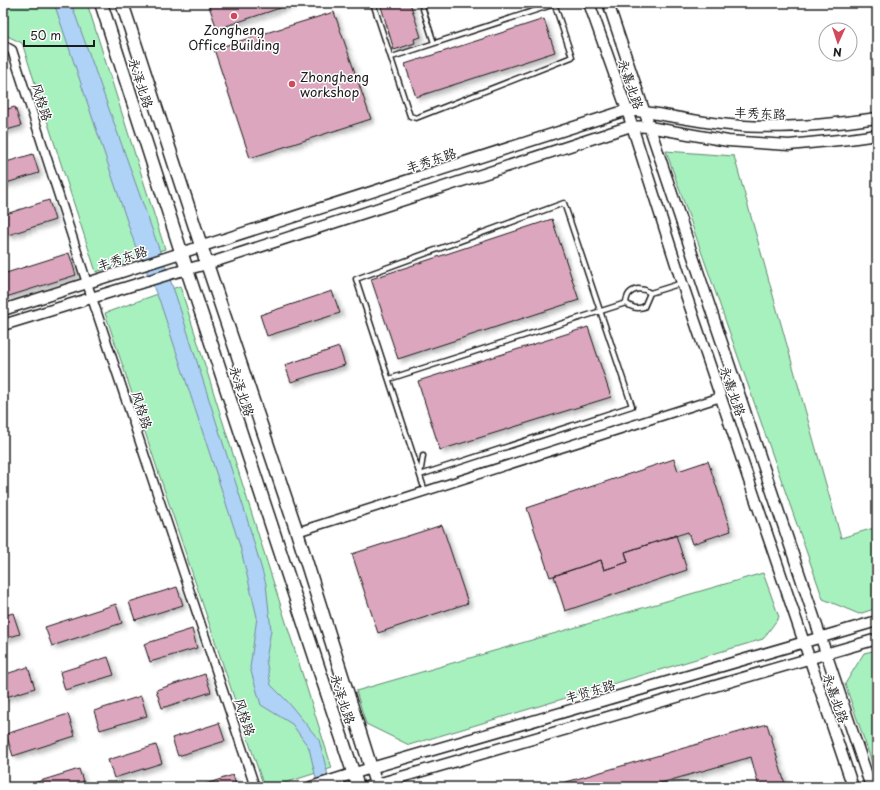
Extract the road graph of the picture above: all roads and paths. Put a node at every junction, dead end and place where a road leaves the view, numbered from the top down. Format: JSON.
{"nodes":[{"id":1,"x":101,"y":3,"type":"edge"},
{"id":2,"x":122,"y":3,"type":"edge"},
{"id":3,"x":373,"y":3,"type":"edge"},
{"id":4,"x":421,"y":3,"type":"edge"},
{"id":5,"x":589,"y":3,"type":"edge"},
{"id":6,"x":608,"y":3,"type":"edge"},
{"id":7,"x":555,"y":4,"type":"edge"},
{"id":8,"x":434,"y":43,"type":"junction"},
{"id":9,"x":3,"y":45,"type":"edge"},
{"id":10,"x":392,"y":57,"type":"junction"},
{"id":11,"x":627,"y":110,"type":"junction"},
{"id":12,"x":644,"y":112,"type":"junction"},
{"id":13,"x":877,"y":118,"type":"edge"},
{"id":14,"x":631,"y":126,"type":"junction"},
{"id":15,"x":649,"y":127,"type":"junction"},
{"id":16,"x":877,"y":135,"type":"edge"},
{"id":17,"x":202,"y":247,"type":"junction"},
{"id":18,"x":182,"y":253,"type":"junction"},
{"id":19,"x":206,"y":264,"type":"junction"},
{"id":20,"x":187,"y":270,"type":"junction"},
{"id":21,"x":87,"y":283,"type":"junction"},
{"id":22,"x":682,"y":283,"type":"junction"},
{"id":23,"x":650,"y":293,"type":"junction"},
{"id":24,"x":92,"y":298,"type":"junction"},
{"id":25,"x":626,"y":302,"type":"junction"},
{"id":26,"x":3,"y":310,"type":"edge"},
{"id":27,"x":600,"y":312,"type":"junction"},
{"id":28,"x":3,"y":325,"type":"edge"},
{"id":29,"x":389,"y":379,"type":"junction"},
{"id":30,"x":721,"y":397,"type":"junction"},
{"id":31,"x":423,"y":456,"type":"dead end"},
{"id":32,"x":420,"y":475,"type":"junction"},
{"id":33,"x":425,"y":491,"type":"junction"},
{"id":34,"x":297,"y":532,"type":"junction"},
{"id":35,"x":877,"y":621,"type":"edge"},
{"id":36,"x":821,"y":638,"type":"junction"},
{"id":37,"x":877,"y":639,"type":"edge"},
{"id":38,"x":804,"y":642,"type":"junction"},
{"id":39,"x":826,"y":654,"type":"junction"},
{"id":40,"x":809,"y":659,"type":"junction"},
{"id":41,"x":371,"y":768,"type":"junction"},
{"id":42,"x":353,"y":774,"type":"junction"},
{"id":43,"x":374,"y":786,"type":"edge"},
{"id":44,"x":255,"y":787,"type":"edge"},
{"id":45,"x":311,"y":787,"type":"edge"},
{"id":46,"x":358,"y":787,"type":"edge"},
{"id":47,"x":853,"y":787,"type":"edge"},
{"id":48,"x":871,"y":787,"type":"edge"}],
"edges":[{"from":1,"to":18,"type":"main road","name":"永泽北路"},
{"from":2,"to":17,"type":"main road","name":"永泽北路"},
{"from":3,"to":10,"type":"lane"},
{"from":4,"to":8,"type":"lane"},
{"from":5,"to":11,"type":"street","name":"永嘉北路"},
{"from":6,"to":12,"type":"street","name":"永嘉北路"},
{"from":7,"to":8,"type":"lane"},
{"from":7,"to":10,"type":"lane"},
{"from":8,"to":10,"type":"lane"},
{"from":9,"to":21,"type":"street","name":"风格路"},
{"from":11,"to":12,"type":"street","name":"丰秀东路"},
{"from":11,"to":14,"type":"street","name":"永嘉北路"},
{"from":11,"to":17,"type":"street","name":"丰秀东路"},
{"from":12,"to":13,"type":"street","name":"丰秀东路"},
{"from":12,"to":15,"type":"street","name":"永嘉北路"},
{"from":14,"to":15,"type":"street"},
{"from":14,"to":19,"type":"street"},
{"from":14,"to":22,"type":"street","name":"永嘉北路"},
{"from":15,"to":16,"type":"street"},
{"from":15,"to":36,"type":"street","name":"永嘉北路"},
{"from":17,"to":18,"type":"street","name":"丰秀东路"},
{"from":17,"to":19,"type":"main road","name":"永泽北路"},
{"from":18,"to":20,"type":"main road","name":"永泽北路"},
{"from":18,"to":21,"type":"street","name":"丰秀东路"},
{"from":19,"to":20,"type":"street"},
{"from":19,"to":34,"type":"main road","name":"永泽北路"},
{"from":20,"to":24,"type":"street"},
{"from":20,"to":42,"type":"main road","name":"永泽北路"},
{"from":21,"to":24,"type":"street","name":"风格路"},
{"from":21,"to":26,"type":"street","name":"丰秀东路"},
{"from":22,"to":23,"type":"lane"},
{"from":22,"to":30,"type":"street","name":"永嘉北路"},
{"from":23,"to":25,"type":"lane"},
{"from":23,"to":25,"type":"lane"},
{"from":24,"to":28,"type":"street"},
{"from":24,"to":44,"type":"street","name":"风格路"},
{"from":25,"to":27,"type":"lane"},
{"from":27,"to":29,"type":"lane"},
{"from":27,"to":29,"type":"lane"},
{"from":27,"to":32,"type":"lane"},
{"from":29,"to":32,"type":"lane"},
{"from":30,"to":33,"type":"street"},
{"from":30,"to":38,"type":"street","name":"永嘉北路"},
{"from":31,"to":32,"type":"lane"},
{"from":32,"to":33,"type":"lane"},
{"from":33,"to":34,"type":"street"},
{"from":34,"to":41,"type":"main road","name":"永泽北路"},
{"from":35,"to":36,"type":"street","name":"丰贤东路"},
{"from":36,"to":38,"type":"street","name":"丰贤东路"},
{"from":36,"to":39,"type":"street","name":"永嘉北路"},
{"from":37,"to":39,"type":"street"},
{"from":38,"to":40,"type":"street","name":"永嘉北路"},
{"from":38,"to":41,"type":"street","name":"丰贤东路"},
{"from":39,"to":40,"type":"street"},
{"from":39,"to":48,"type":"street","name":"永嘉北路"},
{"from":40,"to":43,"type":"street"},
{"from":40,"to":47,"type":"street","name":"永嘉北路"},
{"from":41,"to":42,"type":"street","name":"丰贤东路"},
{"from":41,"to":43,"type":"main road","name":"永泽北路"},
{"from":42,"to":45,"type":"street","name":"丰贤东路"},
{"from":42,"to":46,"type":"main road","name":"永泽北路"}]}
